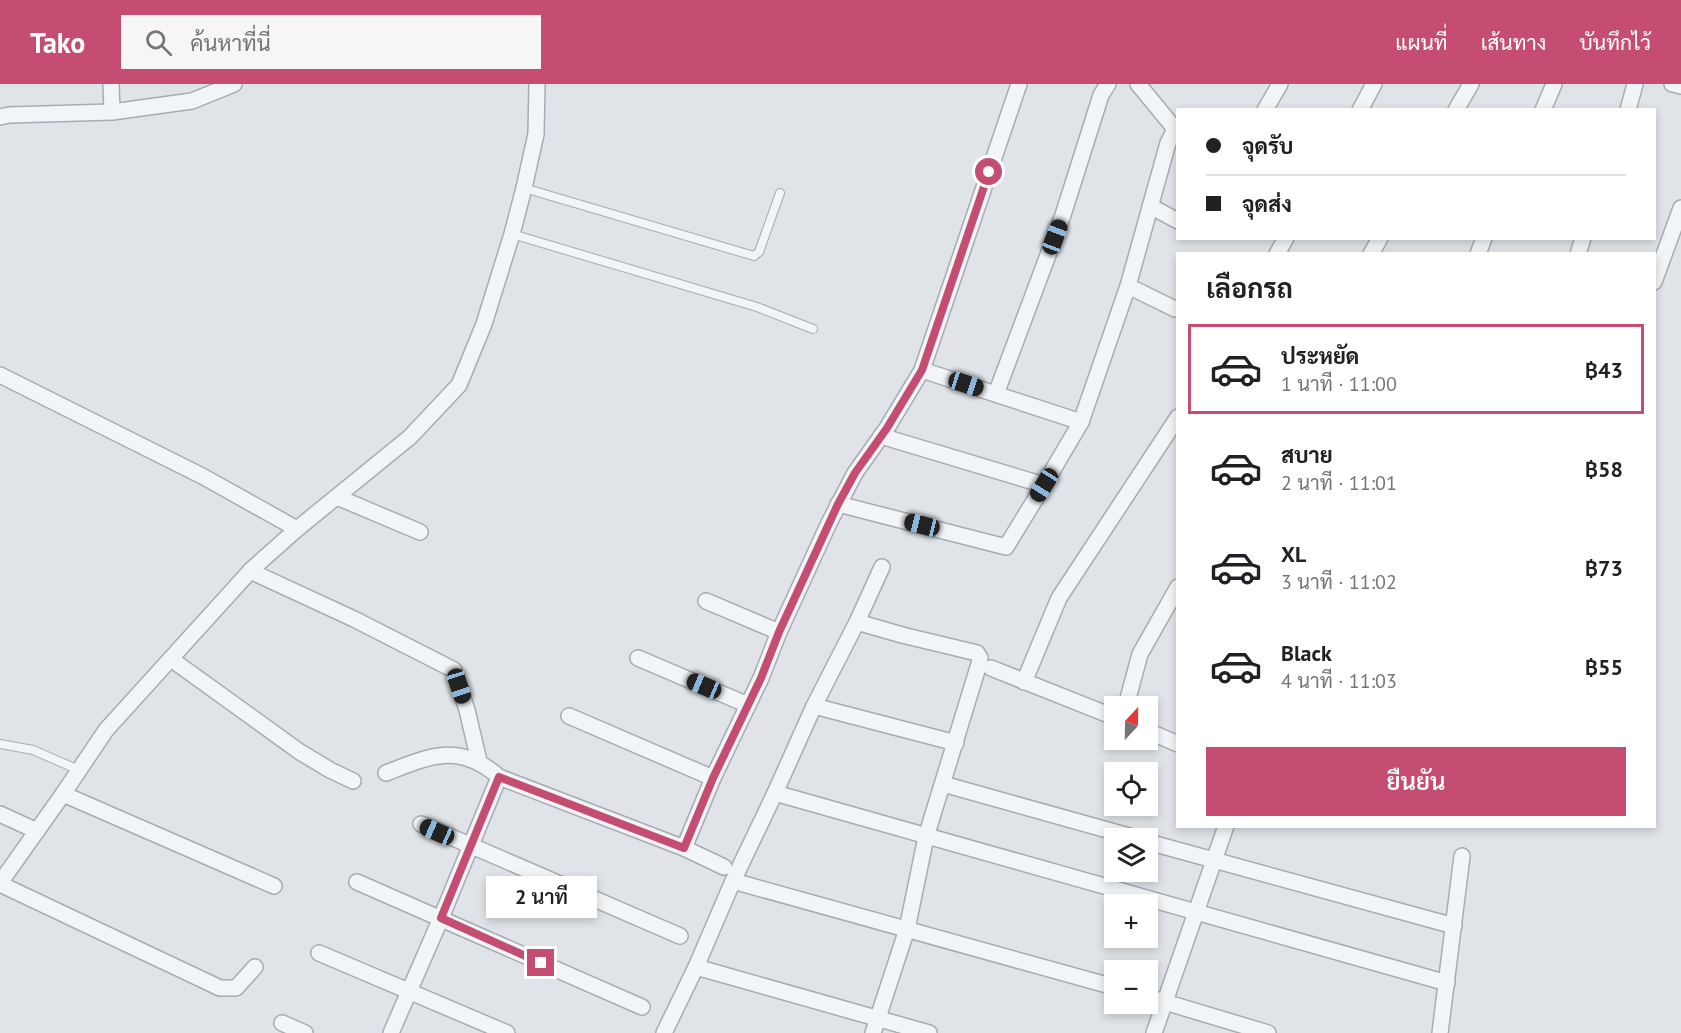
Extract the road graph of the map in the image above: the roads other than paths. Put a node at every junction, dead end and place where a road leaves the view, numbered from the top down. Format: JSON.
{"nodes":[{"id":1,"x":111,"y":84,"type":"edge"},
{"id":2,"x":537,"y":84,"type":"edge"},
{"id":3,"x":1019,"y":84,"type":"edge"},
{"id":4,"x":1108,"y":84,"type":"edge"},
{"id":5,"x":1138,"y":84,"type":"edge"},
{"id":6,"x":1280,"y":84,"type":"edge"},
{"id":7,"x":1374,"y":84,"type":"edge"},
{"id":8,"x":1471,"y":84,"type":"edge"},
{"id":9,"x":1554,"y":84,"type":"edge"},
{"id":10,"x":1635,"y":84,"type":"edge"},
{"id":11,"x":1672,"y":84,"type":"edge"},
{"id":12,"x":226,"y":85,"type":"edge"},
{"id":13,"x":1681,"y":86,"type":"edge"},
{"id":14,"x":1265,"y":108,"type":"edge"},
{"id":15,"x":1361,"y":108,"type":"edge"},
{"id":16,"x":1457,"y":108,"type":"edge"},
{"id":17,"x":1544,"y":108,"type":"edge"},
{"id":18,"x":1629,"y":108,"type":"edge"},
{"id":19,"x":112,"y":112,"type":"junction"},
{"id":20,"x":0,"y":117,"type":"edge"},
{"id":21,"x":1176,"y":130,"type":"edge"},
{"id":22,"x":524,"y":188,"type":"junction"},
{"id":23,"x":780,"y":193,"type":"dead end"},
{"id":24,"x":1150,"y":206,"type":"junction"},
{"id":25,"x":1681,"y":208,"type":"edge"},
{"id":26,"x":1176,"y":220,"type":"edge"},
{"id":27,"x":512,"y":234,"type":"junction"},
{"id":28,"x":1656,"y":277,"type":"edge"},
{"id":29,"x":1128,"y":286,"type":"junction"},
{"id":30,"x":1175,"y":309,"type":"dead end"},
{"id":31,"x":813,"y":329,"type":"dead end"},
{"id":32,"x":922,"y":370,"type":"junction"},
{"id":33,"x":0,"y":375,"type":"edge"},
{"id":34,"x":996,"y":394,"type":"junction"},
{"id":35,"x":1176,"y":420,"type":"edge"},
{"id":36,"x":1081,"y":422,"type":"junction"},
{"id":37,"x":881,"y":436,"type":"junction"},
{"id":38,"x":1044,"y":485,"type":"junction"},
{"id":39,"x":337,"y":496,"type":"junction"},
{"id":40,"x":838,"y":504,"type":"junction"},
{"id":41,"x":297,"y":529,"type":"junction"},
{"id":42,"x":420,"y":532,"type":"dead end"},
{"id":43,"x":882,"y":567,"type":"dead end"},
{"id":44,"x":250,"y":571,"type":"junction"},
{"id":45,"x":1176,"y":591,"type":"edge"},
{"id":46,"x":706,"y":601,"type":"dead end"},
{"id":47,"x":857,"y":622,"type":"junction"},
{"id":48,"x":779,"y":632,"type":"junction"},
{"id":49,"x":638,"y":658,"type":"dead end"},
{"id":50,"x":171,"y":659,"type":"junction"},
{"id":51,"x":991,"y":668,"type":"dead end"},
{"id":52,"x":454,"y":670,"type":"dead end"},
{"id":53,"x":1024,"y":682,"type":"junction"},
{"id":54,"x":459,"y":686,"type":"dead end"},
{"id":55,"x":1129,"y":696,"type":"edge"},
{"id":56,"x":748,"y":705,"type":"junction"},
{"id":57,"x":814,"y":706,"type":"junction"},
{"id":58,"x":1104,"y":713,"type":"edge"},
{"id":59,"x":569,"y":716,"type":"dead end"},
{"id":60,"x":1158,"y":735,"type":"edge"},
{"id":61,"x":956,"y":743,"type":"junction"},
{"id":62,"x":1176,"y":743,"type":"edge"},
{"id":63,"x":0,"y":744,"type":"edge"},
{"id":64,"x":478,"y":761,"type":"junction"},
{"id":65,"x":80,"y":770,"type":"junction"},
{"id":66,"x":386,"y":774,"type":"dead end"},
{"id":67,"x":499,"y":777,"type":"junction"},
{"id":68,"x":713,"y":778,"type":"junction"},
{"id":69,"x":353,"y":781,"type":"dead end"},
{"id":70,"x":943,"y":784,"type":"junction"},
{"id":71,"x":775,"y":793,"type":"junction"},
{"id":72,"x":63,"y":794,"type":"junction"},
{"id":73,"x":0,"y":814,"type":"edge"},
{"id":74,"x":420,"y":824,"type":"dead end"},
{"id":75,"x":1225,"y":828,"type":"edge"},
{"id":76,"x":1104,"y":829,"type":"edge"},
{"id":77,"x":37,"y":831,"type":"junction"},
{"id":78,"x":926,"y":837,"type":"junction"},
{"id":79,"x":1158,"y":845,"type":"edge"},
{"id":80,"x":471,"y":847,"type":"junction"},
{"id":81,"x":684,"y":848,"type":"junction"},
{"id":82,"x":1462,"y":856,"type":"dead end"},
{"id":83,"x":1214,"y":861,"type":"junction"},
{"id":84,"x":724,"y":867,"type":"dead end"},
{"id":85,"x":733,"y":881,"type":"junction"},
{"id":86,"x":357,"y":882,"type":"dead end"},
{"id":87,"x":0,"y":884,"type":"edge"},
{"id":88,"x":274,"y":886,"type":"dead end"},
{"id":89,"x":1195,"y":912,"type":"junction"},
{"id":90,"x":441,"y":918,"type":"junction"},
{"id":91,"x":1454,"y":926,"type":"junction"},
{"id":92,"x":907,"y":929,"type":"junction"},
{"id":93,"x":680,"y":936,"type":"dead end"},
{"id":94,"x":319,"y":953,"type":"dead end"},
{"id":95,"x":255,"y":967,"type":"dead end"},
{"id":96,"x":696,"y":967,"type":"junction"},
{"id":97,"x":1447,"y":983,"type":"junction"},
{"id":98,"x":1104,"y":984,"type":"edge"},
{"id":99,"x":410,"y":991,"type":"junction"},
{"id":100,"x":1158,"y":1000,"type":"edge"},
{"id":101,"x":1164,"y":1001,"type":"junction"},
{"id":102,"x":642,"y":1007,"type":"dead end"},
{"id":103,"x":282,"y":1023,"type":"dead end"},
{"id":104,"x":875,"y":1026,"type":"edge"},
{"id":105,"x":304,"y":1033,"type":"edge"},
{"id":106,"x":391,"y":1033,"type":"edge"},
{"id":107,"x":507,"y":1033,"type":"edge"},
{"id":108,"x":664,"y":1033,"type":"edge"},
{"id":109,"x":929,"y":1033,"type":"edge"},
{"id":110,"x":1154,"y":1033,"type":"edge"},
{"id":111,"x":1268,"y":1033,"type":"edge"},
{"id":112,"x":1440,"y":1033,"type":"edge"}],
"edges":[{"from":1,"to":19,"type":"street"},
{"from":2,"to":22,"type":"street"},
{"from":3,"to":32,"type":"street"},
{"from":4,"to":34,"type":"street"},
{"from":5,"to":21,"type":"street"},
{"from":6,"to":14,"type":"street"},
{"from":7,"to":15,"type":"street"},
{"from":8,"to":16,"type":"street"},
{"from":9,"to":17,"type":"street"},
{"from":10,"to":18,"type":"street"},
{"from":11,"to":13,"type":"street"},
{"from":12,"to":19,"type":"street"},
{"from":19,"to":20,"type":"street"},
{"from":21,"to":24,"type":"street"},
{"from":22,"to":23,"type":"lane"},
{"from":22,"to":27,"type":"street"},
{"from":24,"to":26,"type":"street"},
{"from":24,"to":29,"type":"street"},
{"from":25,"to":28,"type":"street"},
{"from":27,"to":31,"type":"lane"},
{"from":27,"to":39,"type":"street"},
{"from":29,"to":30,"type":"street"},
{"from":29,"to":36,"type":"street"},
{"from":32,"to":34,"type":"street"},
{"from":32,"to":37,"type":"street"},
{"from":33,"to":41,"type":"street"},
{"from":34,"to":36,"type":"street"},
{"from":35,"to":53,"type":"street"},
{"from":36,"to":38,"type":"street"},
{"from":37,"to":38,"type":"street"},
{"from":37,"to":40,"type":"street"},
{"from":38,"to":40,"type":"street"},
{"from":39,"to":41,"type":"street"},
{"from":39,"to":42,"type":"street"},
{"from":40,"to":48,"type":"street"},
{"from":41,"to":44,"type":"street"},
{"from":43,"to":47,"type":"street"},
{"from":44,"to":50,"type":"street"},
{"from":44,"to":52,"type":"street"},
{"from":45,"to":55,"type":"street"},
{"from":46,"to":48,"type":"street"},
{"from":47,"to":57,"type":"street"},
{"from":47,"to":61,"type":"street"},
{"from":48,"to":56,"type":"street"},
{"from":49,"to":56,"type":"street"},
{"from":50,"to":65,"type":"street"},
{"from":50,"to":69,"type":"street"},
{"from":51,"to":53,"type":"street"},
{"from":53,"to":58,"type":"street"},
{"from":54,"to":64,"type":"street"},
{"from":56,"to":68,"type":"street"},
{"from":57,"to":61,"type":"street"},
{"from":57,"to":71,"type":"street"},
{"from":59,"to":68,"type":"street"},
{"from":60,"to":62,"type":"street"},
{"from":61,"to":70,"type":"street"},
{"from":63,"to":65,"type":"lane"},
{"from":64,"to":66,"type":"street"},
{"from":64,"to":67,"type":"street"},
{"from":65,"to":72,"type":"street"},
{"from":67,"to":80,"type":"street"},
{"from":67,"to":81,"type":"street"},
{"from":68,"to":81,"type":"street"},
{"from":70,"to":76,"type":"street"},
{"from":70,"to":78,"type":"street"},
{"from":71,"to":78,"type":"street"},
{"from":71,"to":85,"type":"street"},
{"from":72,"to":77,"type":"street"},
{"from":72,"to":88,"type":"street"},
{"from":73,"to":77,"type":"street"},
{"from":74,"to":80,"type":"street"},
{"from":75,"to":83,"type":"street"},
{"from":77,"to":87,"type":"street"},
{"from":78,"to":89,"type":"street"},
{"from":78,"to":92,"type":"street"},
{"from":79,"to":83,"type":"street"},
{"from":80,"to":90,"type":"street"},
{"from":80,"to":93,"type":"street"},
{"from":81,"to":84,"type":"street"},
{"from":82,"to":91,"type":"street"},
{"from":83,"to":89,"type":"street"},
{"from":83,"to":91,"type":"street"},
{"from":85,"to":92,"type":"street"},
{"from":85,"to":96,"type":"street"},
{"from":86,"to":90,"type":"street"},
{"from":87,"to":95,"type":"street"},
{"from":89,"to":97,"type":"street"},
{"from":89,"to":101,"type":"street"},
{"from":90,"to":99,"type":"street"},
{"from":90,"to":102,"type":"street"},
{"from":91,"to":97,"type":"street"},
{"from":92,"to":98,"type":"street"},
{"from":92,"to":104,"type":"street"},
{"from":94,"to":99,"type":"street"},
{"from":96,"to":104,"type":"street"},
{"from":96,"to":108,"type":"street"},
{"from":97,"to":112,"type":"street"},
{"from":99,"to":106,"type":"street"},
{"from":99,"to":107,"type":"street"},
{"from":100,"to":101,"type":"street"},
{"from":101,"to":110,"type":"street"},
{"from":101,"to":111,"type":"street"},
{"from":103,"to":105,"type":"street"},
{"from":104,"to":109,"type":"street"}]}
